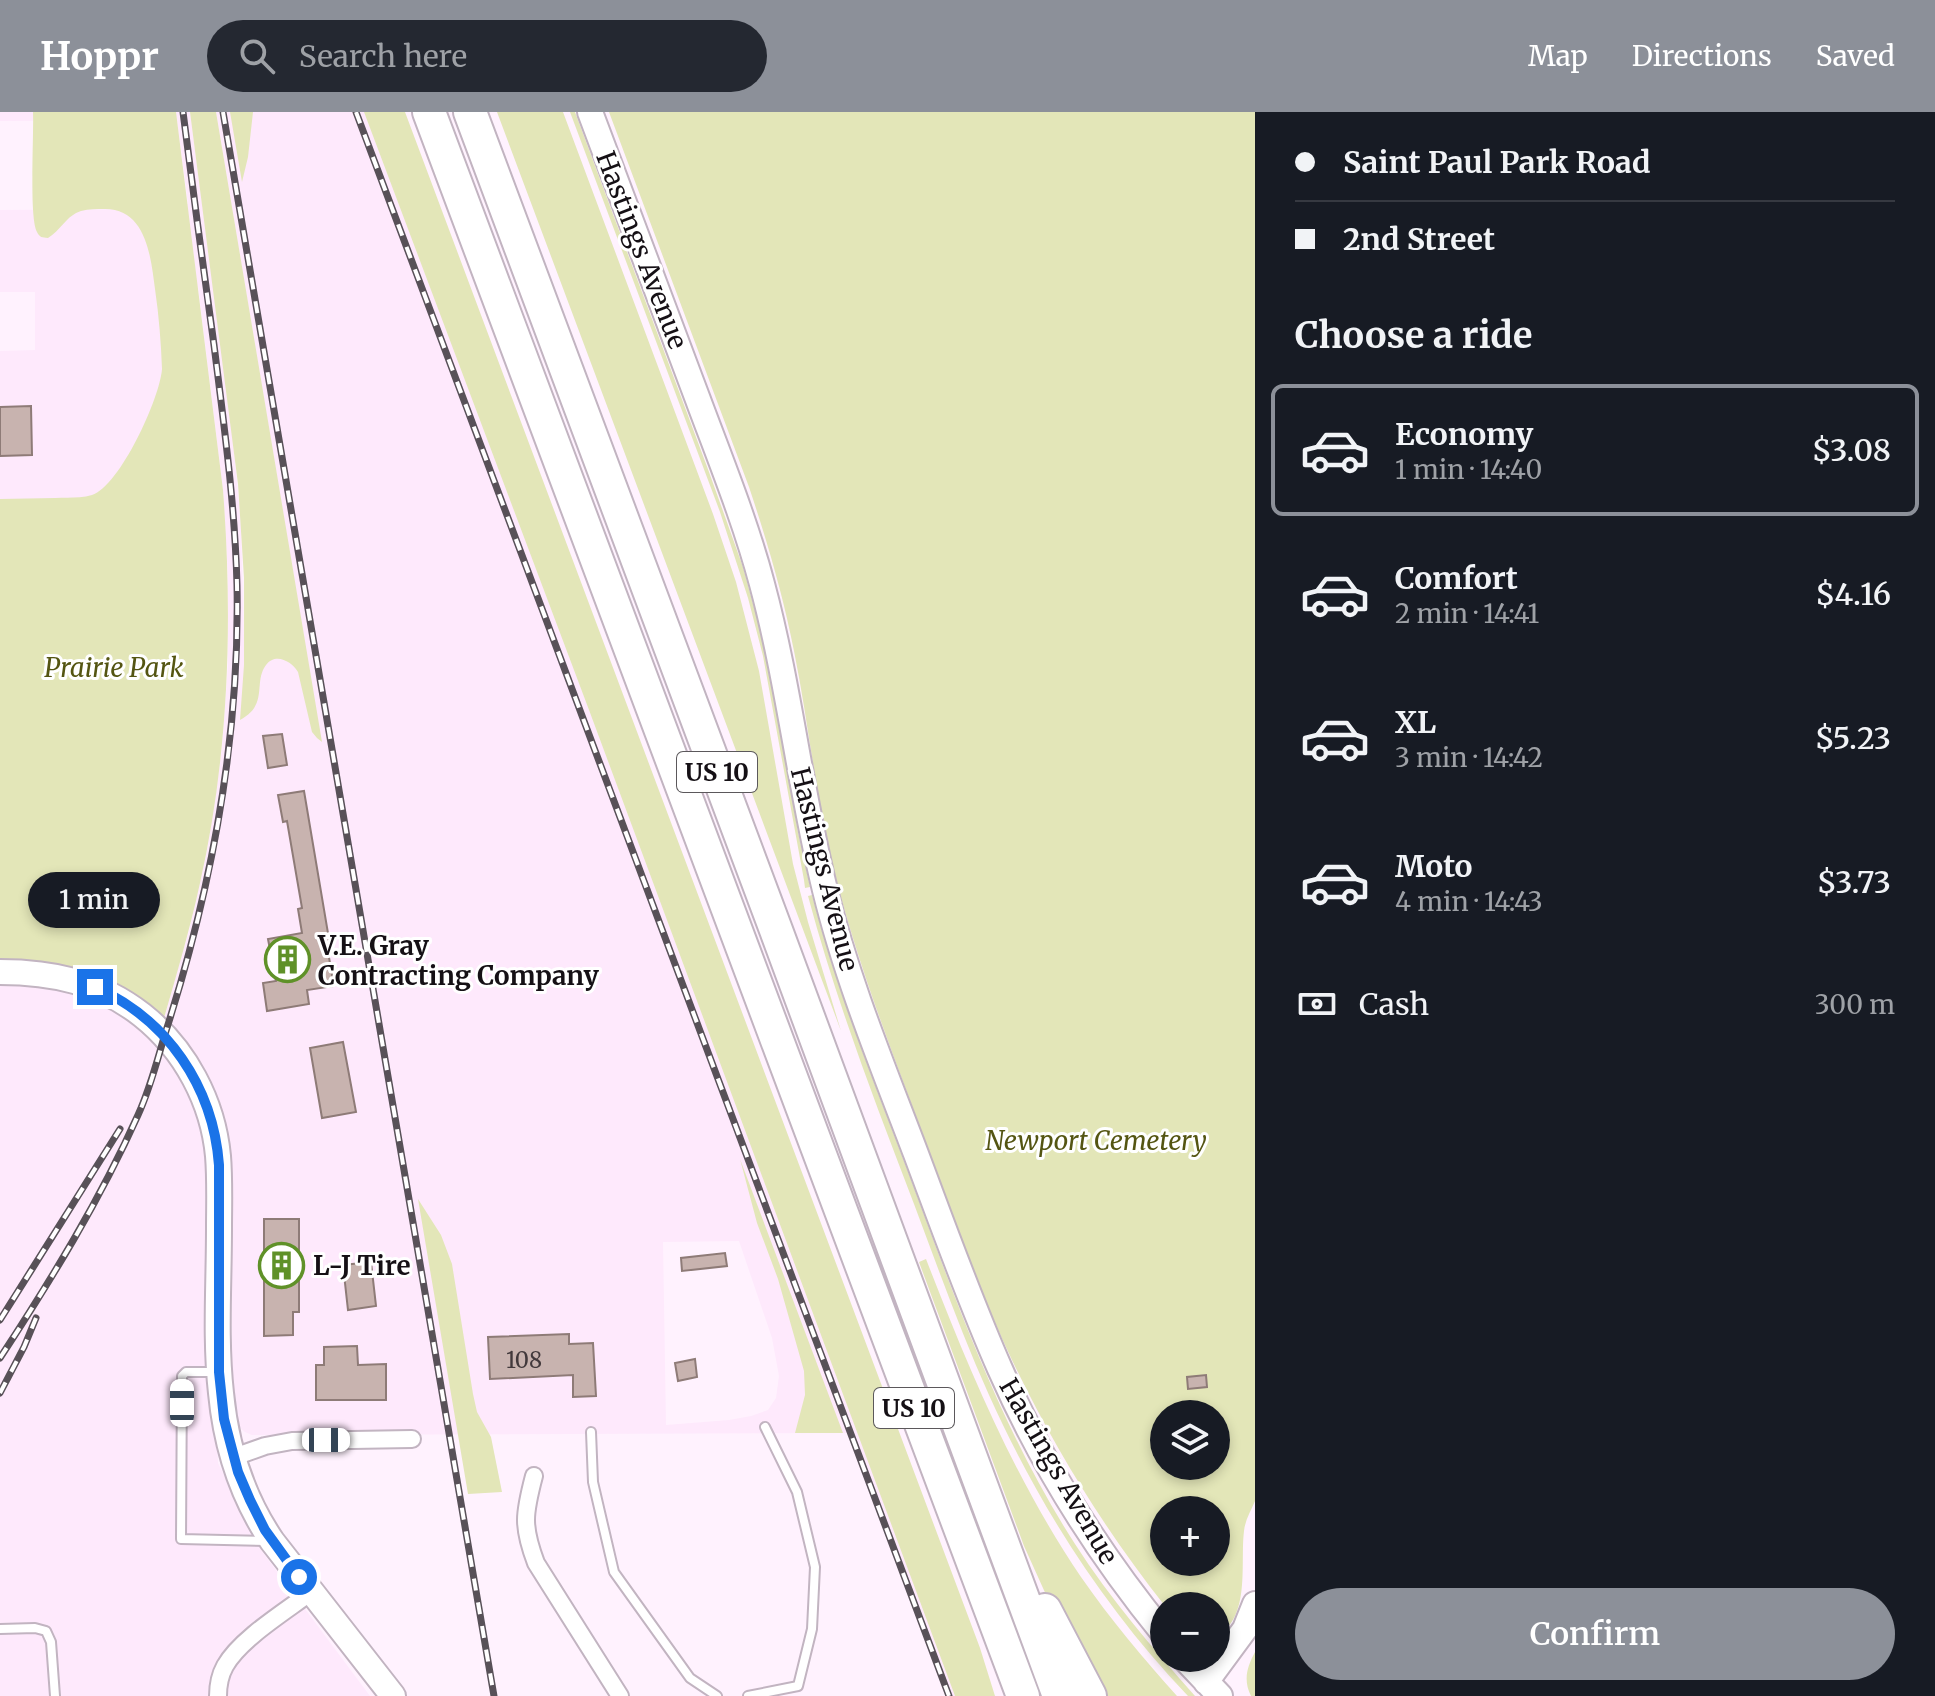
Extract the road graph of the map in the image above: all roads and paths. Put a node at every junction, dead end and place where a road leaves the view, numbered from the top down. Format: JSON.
{"nodes":[{"id":1,"x":429,"y":112,"type":"edge"},
{"id":2,"x":470,"y":112,"type":"edge"},
{"id":3,"x":590,"y":112,"type":"edge"},
{"id":4,"x":0,"y":972,"type":"edge"},
{"id":5,"x":806,"y":1120,"type":"junction"},
{"id":6,"x":219,"y":1372,"type":"junction"},
{"id":7,"x":765,"y":1427,"type":"dead end"},
{"id":8,"x":591,"y":1432,"type":"dead end"},
{"id":9,"x":963,"y":1433,"type":"junction"},
{"id":10,"x":412,"y":1439,"type":"dead end"},
{"id":11,"x":234,"y":1457,"type":"junction"},
{"id":12,"x":534,"y":1476,"type":"dead end"},
{"id":13,"x":272,"y":1541,"type":"junction"},
{"id":14,"x":311,"y":1592,"type":"junction"},
{"id":15,"x":1255,"y":1604,"type":"edge"},
{"id":16,"x":1150,"y":1616,"type":"edge"},
{"id":17,"x":0,"y":1629,"type":"edge"},
{"id":18,"x":1197,"y":1672,"type":"edge"},
{"id":19,"x":1213,"y":1689,"type":"edge"},
{"id":20,"x":55,"y":1696,"type":"edge"},
{"id":21,"x":218,"y":1696,"type":"edge"},
{"id":22,"x":393,"y":1696,"type":"edge"},
{"id":23,"x":620,"y":1696,"type":"edge"},
{"id":24,"x":717,"y":1696,"type":"edge"},
{"id":25,"x":748,"y":1696,"type":"edge"},
{"id":26,"x":1002,"y":1696,"type":"edge"},
{"id":27,"x":1023,"y":1696,"type":"edge"},
{"id":28,"x":1059,"y":1696,"type":"edge"},
{"id":29,"x":1090,"y":1696,"type":"edge"}],
"edges":[{"from":1,"to":5,"type":"highway","number":"US 10"},
{"from":2,"to":9,"type":"highway","number":"US 10"},
{"from":3,"to":16,"type":"street","name":"Hastings Avenue"},
{"from":4,"to":6,"type":"street"},
{"from":5,"to":26,"type":"highway"},
{"from":5,"to":27,"type":"highway","number":"US 10"},
{"from":6,"to":11,"type":"street"},
{"from":6,"to":13,"type":"lane"},
{"from":7,"to":25,"type":"lane"},
{"from":8,"to":24,"type":"lane"},
{"from":9,"to":28,"type":"highway","number":"US 10"},
{"from":9,"to":29,"type":"highway"},
{"from":10,"to":11,"type":"street"},
{"from":11,"to":13,"type":"street"},
{"from":12,"to":23,"type":"street"},
{"from":13,"to":14,"type":"street"},
{"from":14,"to":21,"type":"street"},
{"from":14,"to":22,"type":"street"},
{"from":15,"to":19,"type":"street"},
{"from":17,"to":20,"type":"lane"},
{"from":18,"to":19,"type":"street"}]}
